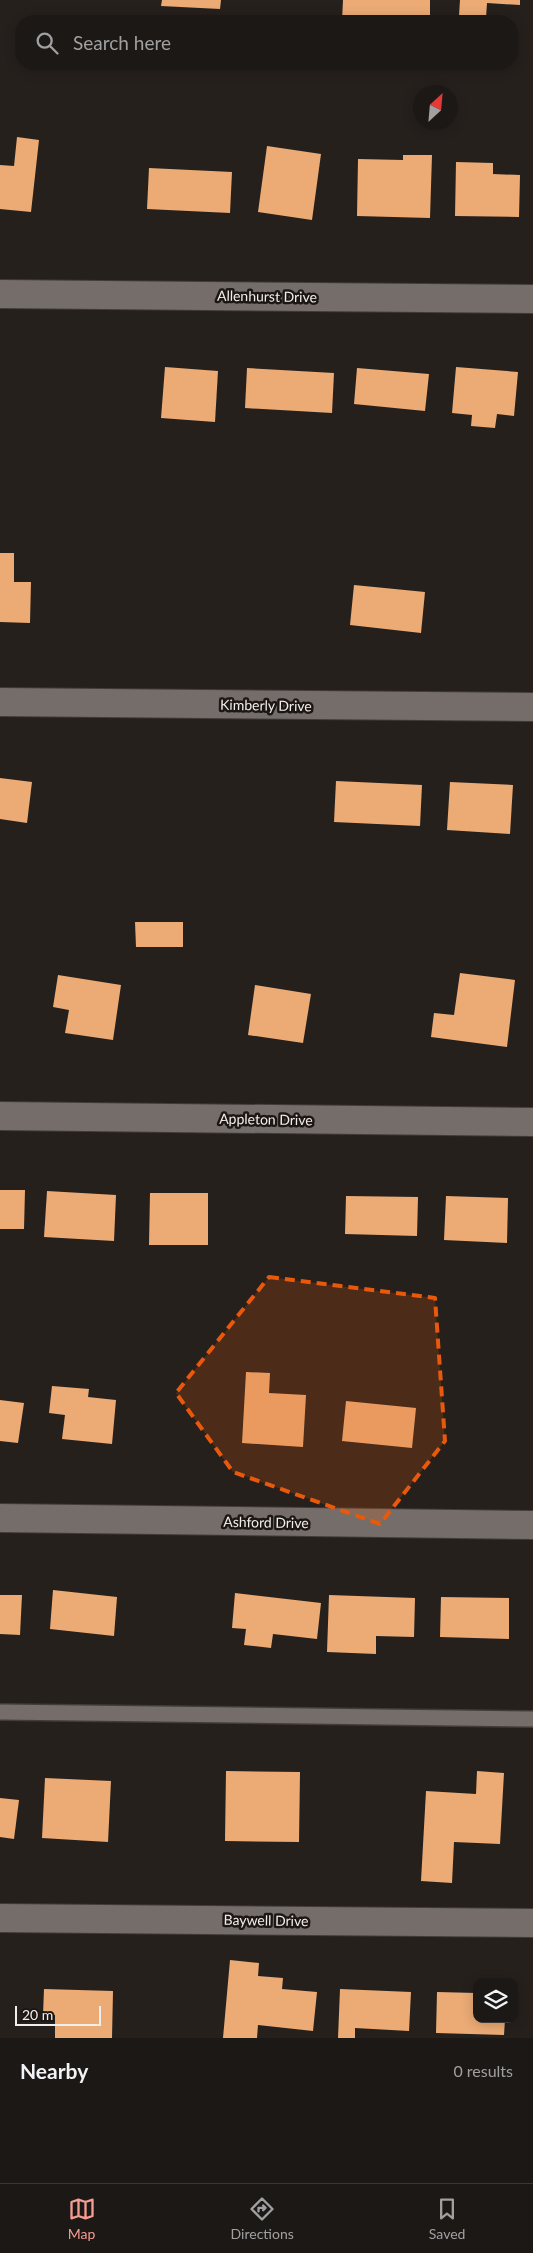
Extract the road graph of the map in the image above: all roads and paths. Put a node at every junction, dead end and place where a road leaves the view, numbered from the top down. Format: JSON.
{"nodes":[{"id":1,"x":0,"y":294,"type":"edge"},
{"id":2,"x":533,"y":299,"type":"edge"},
{"id":3,"x":0,"y":702,"type":"edge"},
{"id":4,"x":533,"y":707,"type":"edge"},
{"id":5,"x":0,"y":1116,"type":"edge"},
{"id":6,"x":533,"y":1122,"type":"edge"},
{"id":7,"x":0,"y":1518,"type":"edge"},
{"id":8,"x":533,"y":1525,"type":"edge"},
{"id":9,"x":0,"y":1712,"type":"edge"},
{"id":10,"x":533,"y":1719,"type":"edge"},
{"id":11,"x":0,"y":1918,"type":"edge"},
{"id":12,"x":533,"y":1923,"type":"edge"}],
"edges":[{"from":1,"to":2,"type":"street","name":"Allenhurst Drive"},
{"from":3,"to":4,"type":"street","name":"Kimberly Drive"},
{"from":5,"to":6,"type":"street","name":"Appleton Drive"},
{"from":7,"to":8,"type":"street","name":"Ashford Drive"},
{"from":9,"to":10,"type":"lane"},
{"from":11,"to":12,"type":"street","name":"Baywell Drive"}]}
